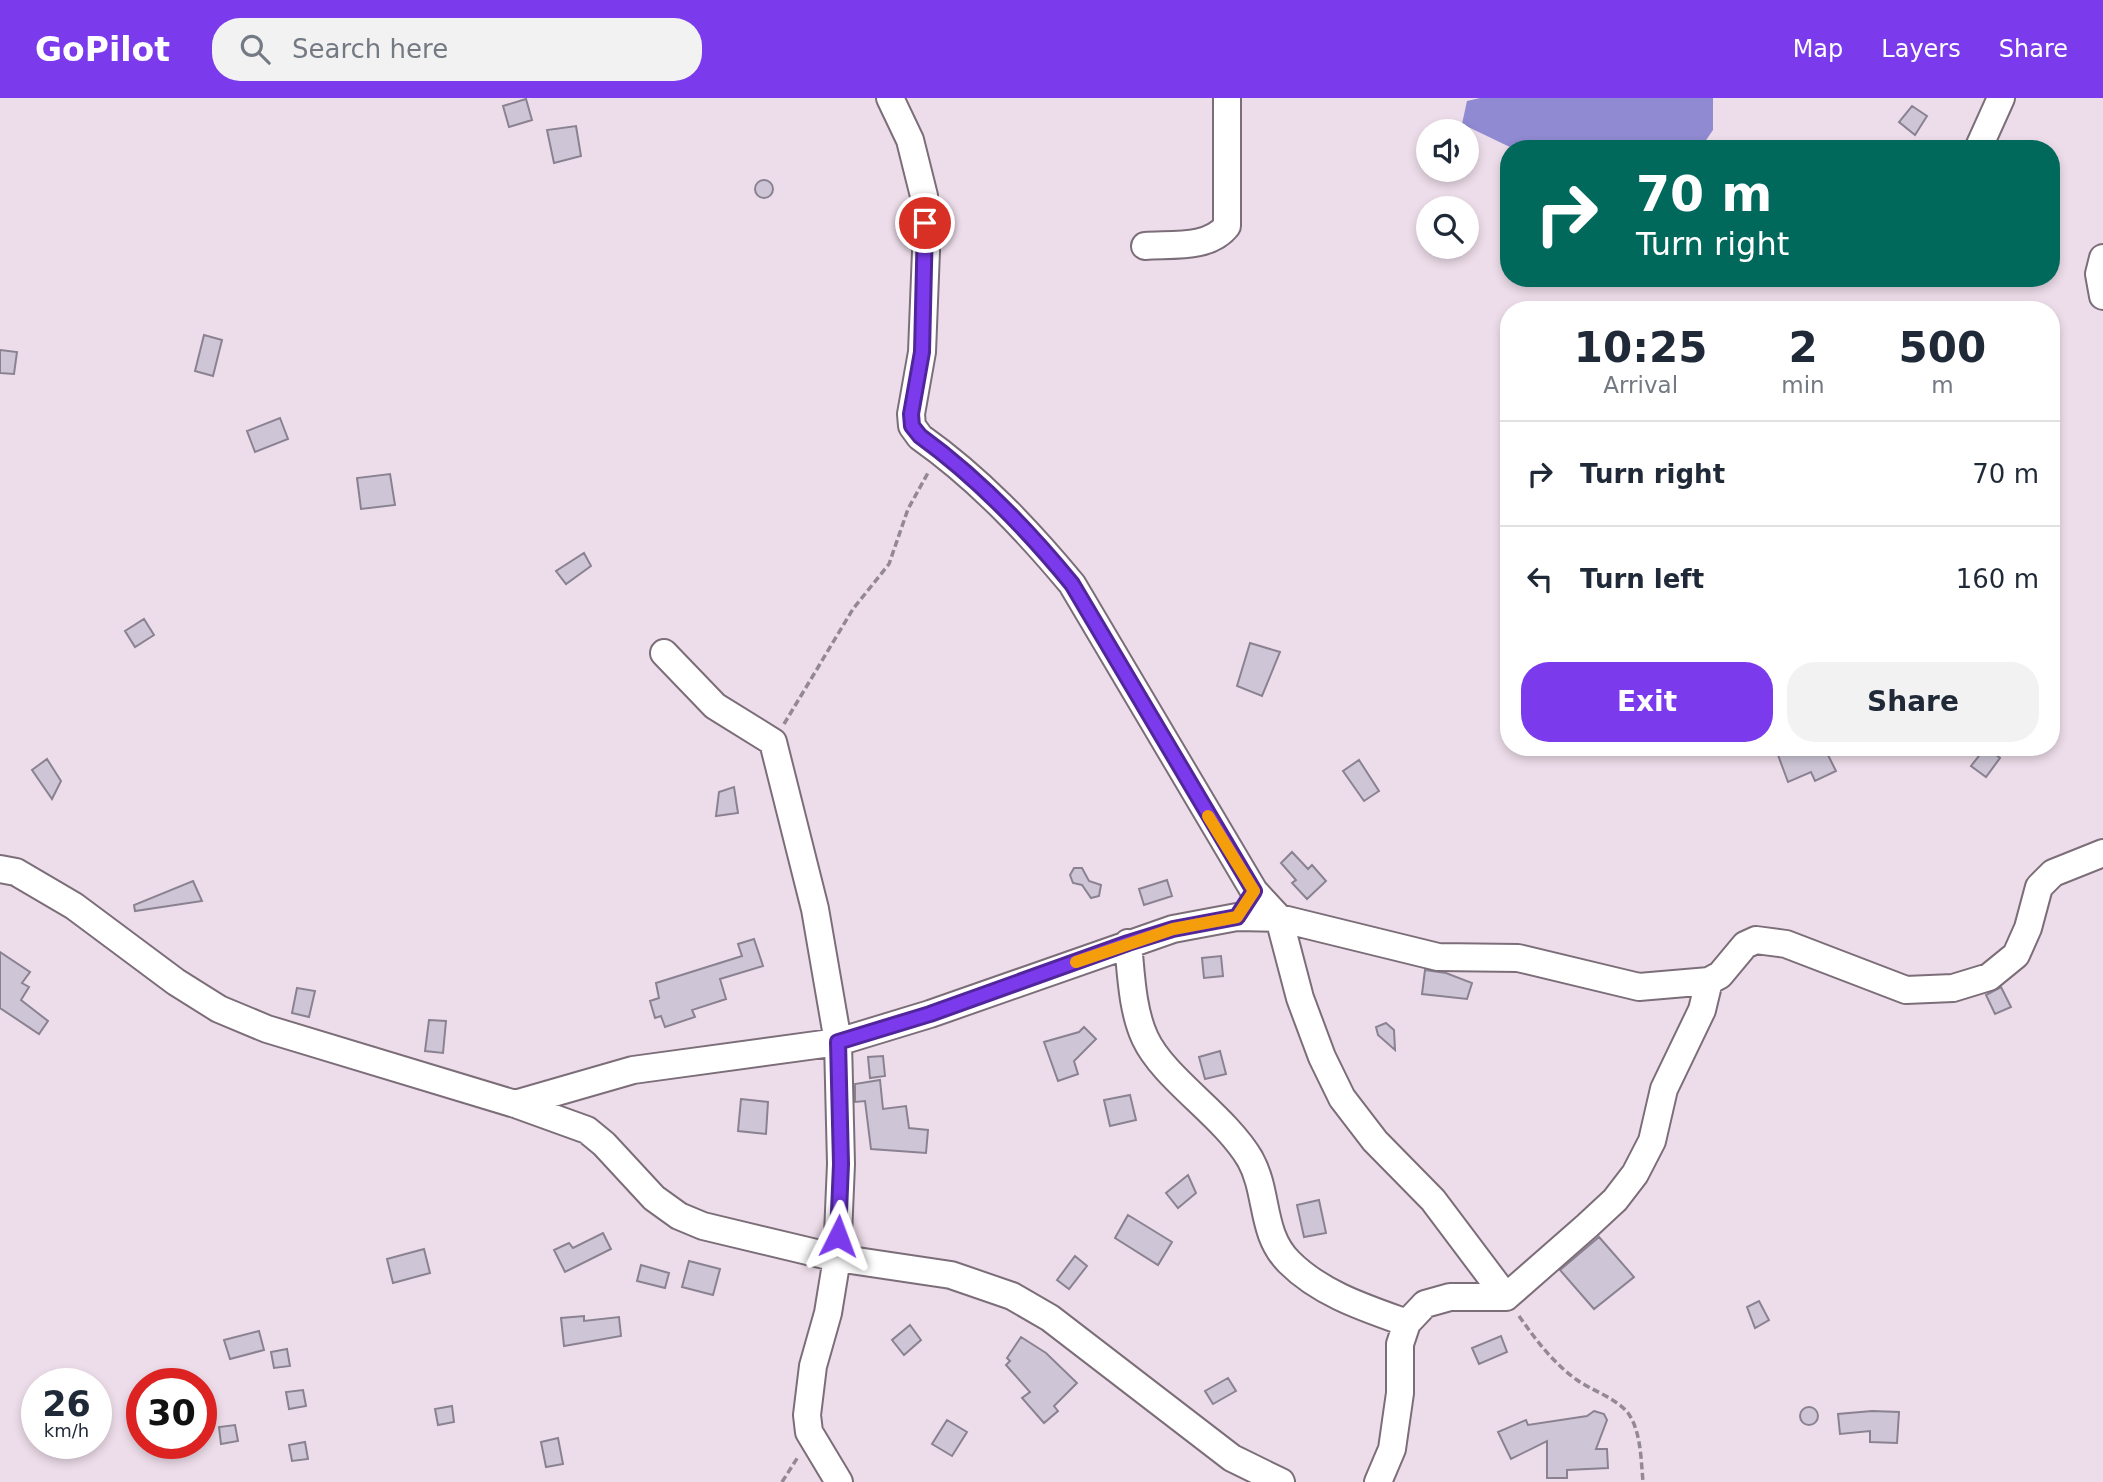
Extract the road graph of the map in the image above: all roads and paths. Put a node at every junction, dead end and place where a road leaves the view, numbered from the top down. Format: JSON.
{"nodes":[{"id":1,"x":890,"y":98,"type":"edge"},
{"id":2,"x":1227,"y":98,"type":"edge"},
{"id":3,"x":2001,"y":98,"type":"edge"},
{"id":4,"x":1982,"y":140,"type":"edge"},
{"id":5,"x":1145,"y":246,"type":"dead end"},
{"id":6,"x":2103,"y":258,"type":"edge"},
{"id":7,"x":2103,"y":296,"type":"edge"},
{"id":8,"x":940,"y":451,"type":"junction"},
{"id":9,"x":664,"y":653,"type":"dead end"},
{"id":10,"x":773,"y":742,"type":"junction"},
{"id":11,"x":2103,"y":853,"type":"edge"},
{"id":12,"x":0,"y":869,"type":"edge"},
{"id":13,"x":1254,"y":891,"type":"junction"},
{"id":14,"x":1237,"y":917,"type":"junction"},
{"id":15,"x":1279,"y":918,"type":"junction"},
{"id":16,"x":1128,"y":943,"type":"junction"},
{"id":17,"x":1709,"y":981,"type":"junction"},
{"id":18,"x":838,"y":1042,"type":"junction"},
{"id":19,"x":515,"y":1104,"type":"junction"},
{"id":20,"x":837,"y":1258,"type":"junction"},
{"id":21,"x":1506,"y":1297,"type":"junction"},
{"id":22,"x":1407,"y":1323,"type":"junction"},
{"id":23,"x":839,"y":1482,"type":"edge"},
{"id":24,"x":1281,"y":1482,"type":"edge"},
{"id":25,"x":1378,"y":1482,"type":"edge"},
{"id":26,"x":1643,"y":1482,"type":"edge"}],
"edges":[{"from":1,"to":8,"type":"street"},
{"from":2,"to":5,"type":"street"},
{"from":3,"to":4,"type":"street"},
{"from":6,"to":7,"type":"street"},
{"from":8,"to":10,"type":"path"},
{"from":8,"to":13,"type":"street"},
{"from":9,"to":10,"type":"street"},
{"from":10,"to":18,"type":"street"},
{"from":11,"to":17,"type":"street"},
{"from":12,"to":19,"type":"street"},
{"from":13,"to":14,"type":"street"},
{"from":13,"to":15,"type":"street"},
{"from":14,"to":15,"type":"street"},
{"from":14,"to":16,"type":"street"},
{"from":15,"to":17,"type":"street"},
{"from":15,"to":21,"type":"street"},
{"from":16,"to":18,"type":"street"},
{"from":16,"to":22,"type":"street"},
{"from":17,"to":21,"type":"street"},
{"from":18,"to":19,"type":"street"},
{"from":18,"to":20,"type":"street"},
{"from":19,"to":20,"type":"street"},
{"from":20,"to":23,"type":"street"},
{"from":20,"to":24,"type":"street"},
{"from":21,"to":22,"type":"street"},
{"from":21,"to":26,"type":"path"},
{"from":22,"to":25,"type":"street"}]}
